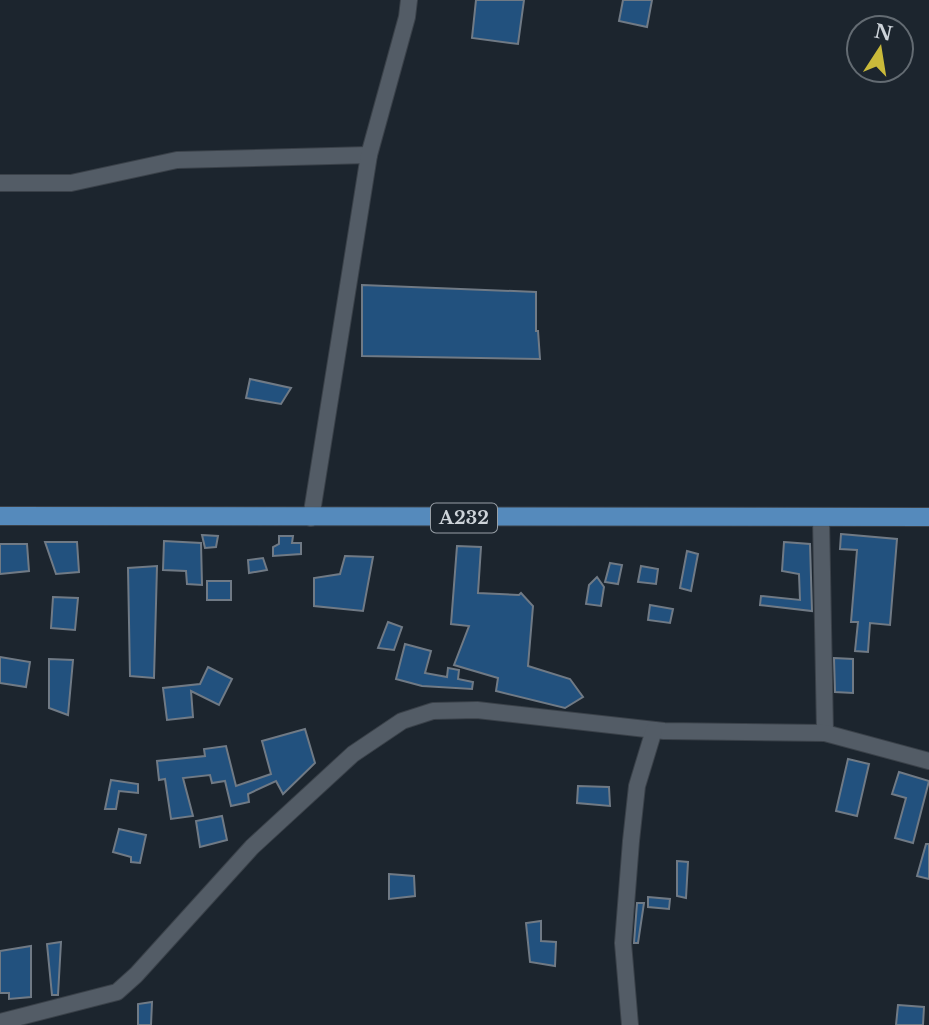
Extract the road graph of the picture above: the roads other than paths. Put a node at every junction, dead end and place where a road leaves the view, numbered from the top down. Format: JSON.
{"nodes":[{"id":1,"x":409,"y":0,"type":"edge"},
{"id":2,"x":369,"y":155,"type":"junction"},
{"id":3,"x":0,"y":183,"type":"edge"},
{"id":4,"x":0,"y":516,"type":"edge"},
{"id":5,"x":929,"y":517,"type":"edge"},
{"id":6,"x":312,"y":518,"type":"junction"},
{"id":7,"x":821,"y":518,"type":"junction"},
{"id":8,"x":654,"y":730,"type":"junction"},
{"id":9,"x":825,"y":733,"type":"junction"},
{"id":10,"x":929,"y":761,"type":"edge"},
{"id":11,"x":0,"y":1022,"type":"edge"},
{"id":12,"x":630,"y":1025,"type":"edge"}],
"edges":[{"from":1,"to":2,"type":"street"},
{"from":2,"to":3,"type":"street"},
{"from":2,"to":6,"type":"street"},
{"from":4,"to":6,"type":"main road","number":"A232"},
{"from":5,"to":7,"type":"main road","number":"A232"},
{"from":6,"to":7,"type":"main road","number":"A232"},
{"from":7,"to":9,"type":"street"},
{"from":8,"to":9,"type":"street"},
{"from":8,"to":11,"type":"street"},
{"from":8,"to":12,"type":"street"},
{"from":9,"to":10,"type":"street"}]}
